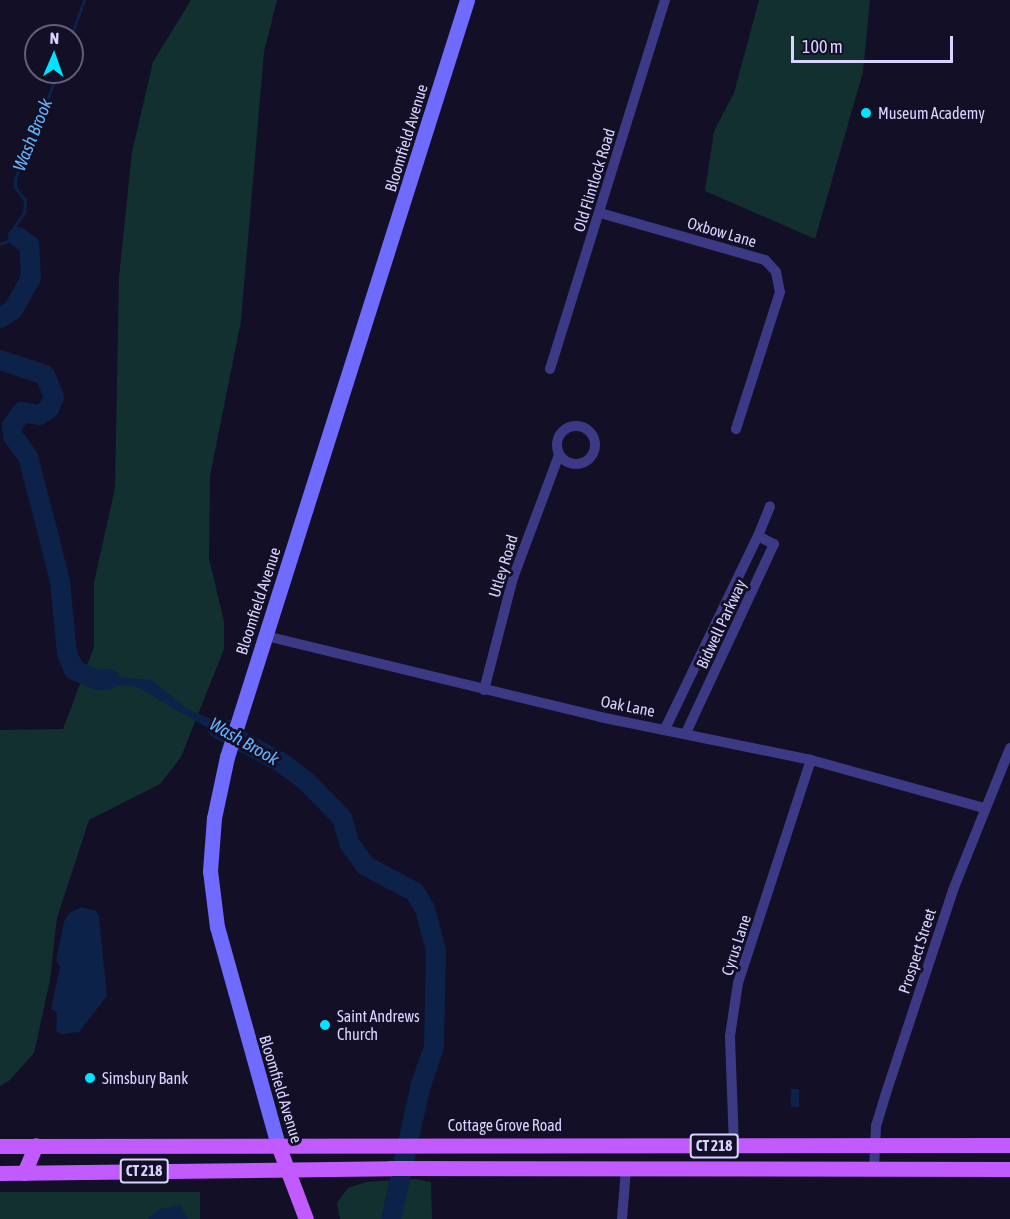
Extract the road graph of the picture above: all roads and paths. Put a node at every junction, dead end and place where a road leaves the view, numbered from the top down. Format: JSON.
{"nodes":[{"id":1,"x":467,"y":0,"type":"edge"},
{"id":2,"x":665,"y":0,"type":"edge"},
{"id":3,"x":600,"y":213,"type":"junction"},
{"id":4,"x":550,"y":369,"type":"dead end"},
{"id":5,"x":736,"y":429,"type":"dead end"},
{"id":6,"x":560,"y":455,"type":"dead end"},
{"id":7,"x":770,"y":506,"type":"dead end"},
{"id":8,"x":758,"y":536,"type":"junction"},
{"id":9,"x":266,"y":636,"type":"junction"},
{"id":10,"x":484,"y":690,"type":"junction"},
{"id":11,"x":665,"y":729,"type":"junction"},
{"id":12,"x":686,"y":733,"type":"junction"},
{"id":13,"x":1010,"y":748,"type":"edge"},
{"id":14,"x":811,"y":760,"type":"junction"},
{"id":15,"x":984,"y":808,"type":"junction"},
{"id":16,"x":36,"y":1145,"type":"junction"},
{"id":17,"x":278,"y":1145,"type":"junction"},
{"id":18,"x":1010,"y":1145,"type":"edge"},
{"id":19,"x":0,"y":1146,"type":"edge"},
{"id":20,"x":734,"y":1146,"type":"junction"},
{"id":21,"x":875,"y":1146,"type":"junction"},
{"id":22,"x":626,"y":1168,"type":"junction"},
{"id":23,"x":874,"y":1168,"type":"junction"},
{"id":24,"x":288,"y":1169,"type":"junction"},
{"id":25,"x":1010,"y":1169,"type":"edge"},
{"id":26,"x":0,"y":1173,"type":"edge"},
{"id":27,"x":24,"y":1173,"type":"junction"},
{"id":28,"x":306,"y":1219,"type":"edge"},
{"id":29,"x":622,"y":1219,"type":"edge"}],
"edges":[{"from":1,"to":9,"type":"main road","name":"Bloomfield Avenue"},
{"from":2,"to":3,"type":"street","name":"Old Flintlock Road"},
{"from":3,"to":4,"type":"street","name":"Old Flintlock Road"},
{"from":3,"to":5,"type":"street","name":"Oxbow Lane"},
{"from":6,"to":10,"type":"street","name":"Utley Road"},
{"from":7,"to":8,"type":"street","name":"Bidwell Parkway"},
{"from":8,"to":11,"type":"street","name":"Bidwell Parkway"},
{"from":8,"to":12,"type":"street","name":"Bidwell Parkway"},
{"from":9,"to":10,"type":"street","name":"Oak Lane"},
{"from":9,"to":17,"type":"main road","name":"Bloomfield Avenue"},
{"from":10,"to":11,"type":"street","name":"Oak Lane"},
{"from":11,"to":12,"type":"street","name":"Oak Lane"},
{"from":12,"to":14,"type":"street","name":"Oak Lane"},
{"from":13,"to":15,"type":"street","name":"Prospect Street"},
{"from":14,"to":15,"type":"street","name":"Oak Lane"},
{"from":14,"to":20,"type":"street","name":"Cyrus Lane"},
{"from":15,"to":21,"type":"street","name":"Prospect Street"},
{"from":16,"to":17,"type":"main road","name":"Cottage Grove Road","number":"CT 218"},
{"from":16,"to":19,"type":"main road","name":"Cottage Grove Road","number":"CT 218"},
{"from":16,"to":27,"type":"main road"},
{"from":17,"to":20,"type":"main road","name":"Cottage Grove Road","number":"CT 218"},
{"from":17,"to":24,"type":"main road","name":"Bloomfield Avenue"},
{"from":18,"to":21,"type":"main road","name":"Cottage Grove Road","number":"CT 218"},
{"from":20,"to":21,"type":"main road","name":"Cottage Grove Road","number":"CT 218"},
{"from":21,"to":23,"type":"street","name":"Prospect Street"},
{"from":22,"to":23,"type":"main road","number":"CT 218"},
{"from":22,"to":24,"type":"main road","number":"CT 218"},
{"from":22,"to":29,"type":"street"},
{"from":23,"to":25,"type":"main road","number":"CT 218"},
{"from":24,"to":27,"type":"main road","number":"CT 218"},
{"from":24,"to":28,"type":"main road","name":"Bloomfield Avenue"},
{"from":26,"to":27,"type":"main road","number":"CT 218"}]}
